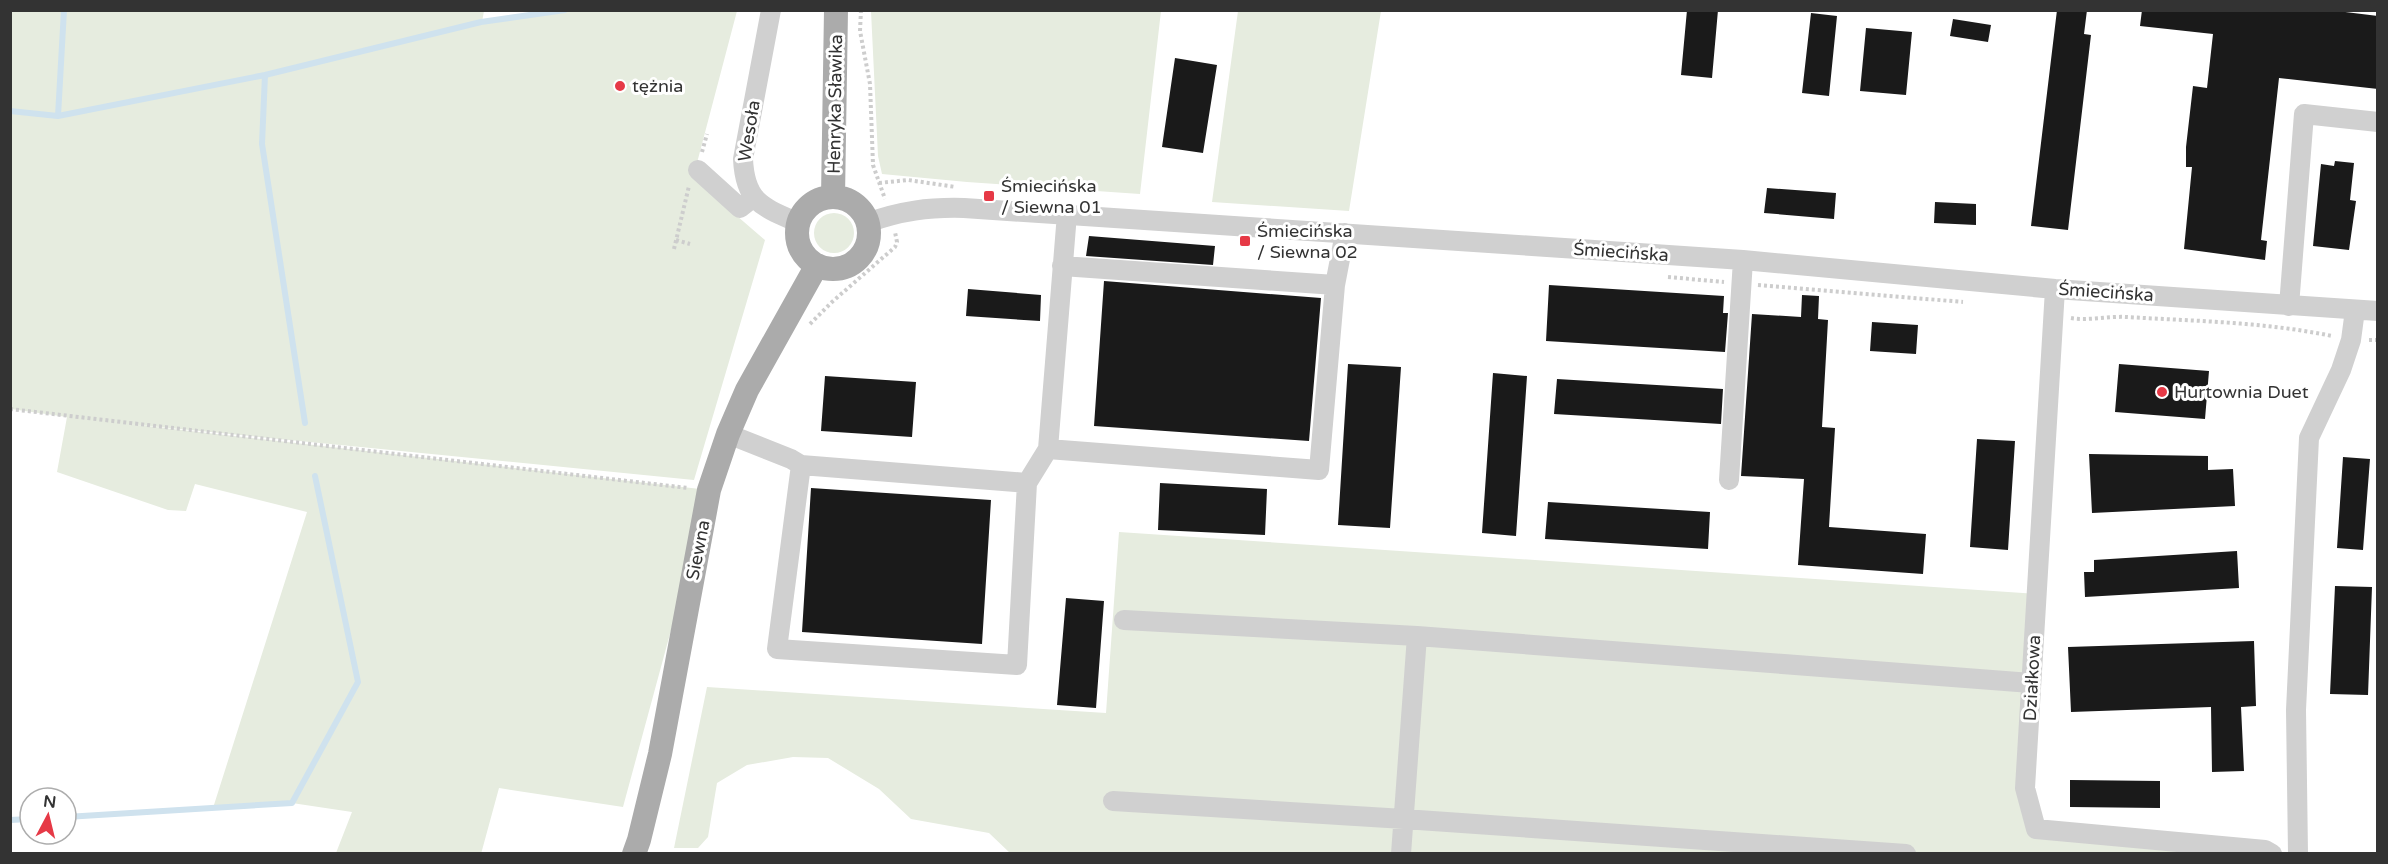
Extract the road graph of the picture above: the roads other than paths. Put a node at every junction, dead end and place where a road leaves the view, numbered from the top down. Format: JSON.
{"nodes":[{"id":1,"x":771,"y":10,"type":"edge"},
{"id":2,"x":837,"y":10,"type":"edge"},
{"id":3,"x":2378,"y":122,"type":"edge"},
{"id":4,"x":698,"y":170,"type":"dead end"},
{"id":5,"x":754,"y":197,"type":"junction"},
{"id":6,"x":833,"y":197,"type":"junction"},
{"id":7,"x":1067,"y":214,"type":"junction"},
{"id":8,"x":799,"y":223,"type":"junction"},
{"id":9,"x":867,"y":223,"type":"junction"},
{"id":10,"x":1346,"y":233,"type":"junction"},
{"id":11,"x":1743,"y":260,"type":"junction"},
{"id":12,"x":817,"y":265,"type":"junction"},
{"id":13,"x":1062,"y":266,"type":"junction"},
{"id":14,"x":1335,"y":285,"type":"junction"},
{"id":15,"x":2055,"y":289,"type":"junction"},
{"id":16,"x":2289,"y":306,"type":"junction"},
{"id":17,"x":2355,"y":310,"type":"junction"},
{"id":18,"x":2378,"y":311,"type":"edge"},
{"id":19,"x":728,"y":434,"type":"junction"},
{"id":20,"x":1048,"y":449,"type":"junction"},
{"id":21,"x":801,"y":465,"type":"junction"},
{"id":22,"x":1729,"y":480,"type":"dead end"},
{"id":23,"x":1027,"y":483,"type":"junction"},
{"id":24,"x":1124,"y":620,"type":"dead end"},
{"id":25,"x":1417,"y":636,"type":"junction"},
{"id":26,"x":2031,"y":683,"type":"junction"},
{"id":27,"x":1113,"y":801,"type":"dead end"},
{"id":28,"x":1404,"y":819,"type":"junction"},
{"id":29,"x":634,"y":854,"type":"edge"},
{"id":30,"x":1401,"y":854,"type":"edge"},
{"id":31,"x":1906,"y":854,"type":"edge"},
{"id":32,"x":2272,"y":854,"type":"edge"},
{"id":33,"x":2298,"y":854,"type":"edge"}],
"edges":[{"from":1,"to":5,"type":"street","name":"Wesoła"},
{"from":2,"to":6,"type":"main road","name":"Henryka Sławika"},
{"from":3,"to":16,"type":"street"},
{"from":4,"to":5,"type":"street"},
{"from":5,"to":8,"type":"street"},
{"from":6,"to":8,"type":"main road"},
{"from":6,"to":9,"type":"main road"},
{"from":7,"to":9,"type":"street","name":"Śmiecińska"},
{"from":7,"to":10,"type":"street","name":"Śmiecińska"},
{"from":7,"to":13,"type":"street"},
{"from":8,"to":12,"type":"main road"},
{"from":9,"to":12,"type":"main road"},
{"from":10,"to":11,"type":"street","name":"Śmiecińska"},
{"from":10,"to":14,"type":"street"},
{"from":11,"to":15,"type":"street","name":"Śmiecińska"},
{"from":11,"to":22,"type":"street"},
{"from":12,"to":19,"type":"main road","name":"Siewna"},
{"from":13,"to":14,"type":"street"},
{"from":13,"to":20,"type":"street"},
{"from":14,"to":20,"type":"street"},
{"from":15,"to":16,"type":"street","name":"Śmiecińska"},
{"from":15,"to":26,"type":"street","name":"Działkowa"},
{"from":16,"to":17,"type":"street","name":"Śmiecińska"},
{"from":17,"to":18,"type":"street","name":"Śmiecińska"},
{"from":17,"to":33,"type":"street"},
{"from":19,"to":21,"type":"street"},
{"from":19,"to":29,"type":"main road","name":"Siewna"},
{"from":20,"to":23,"type":"street"},
{"from":21,"to":23,"type":"street"},
{"from":21,"to":23,"type":"street"},
{"from":24,"to":25,"type":"street"},
{"from":25,"to":26,"type":"street"},
{"from":25,"to":28,"type":"street"},
{"from":26,"to":32,"type":"street","name":"Działkowa"},
{"from":27,"to":28,"type":"street"},
{"from":28,"to":30,"type":"street"},
{"from":28,"to":31,"type":"street"}]}
